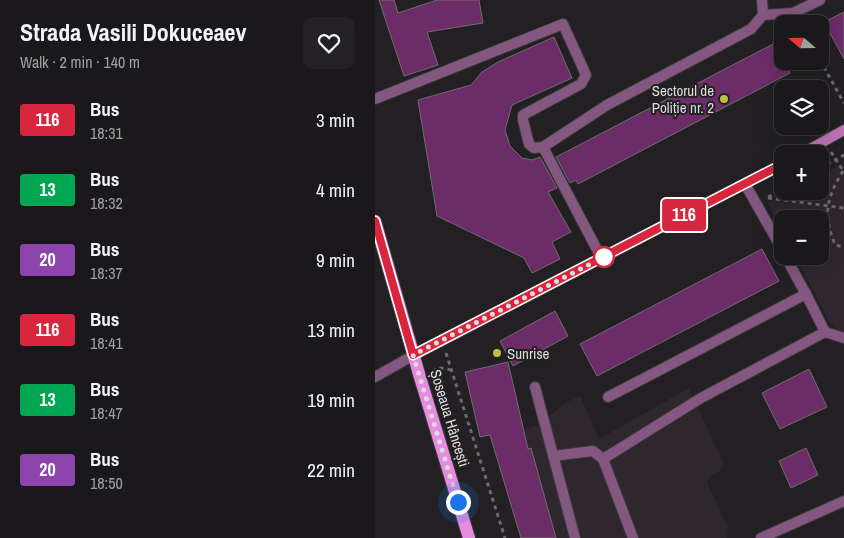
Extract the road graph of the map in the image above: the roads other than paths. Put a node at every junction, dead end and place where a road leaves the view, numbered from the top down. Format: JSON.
{"nodes":[{"id":1,"x":762,"y":0,"type":"edge"},
{"id":2,"x":820,"y":0,"type":"edge"},
{"id":3,"x":763,"y":15,"type":"junction"},
{"id":4,"x":375,"y":99,"type":"edge"},
{"id":5,"x":844,"y":130,"type":"edge"},
{"id":6,"x":817,"y":145,"type":"edge"},
{"id":7,"x":543,"y":147,"type":"junction"},
{"id":8,"x":774,"y":169,"type":"edge"},
{"id":9,"x":745,"y":184,"type":"junction"},
{"id":10,"x":375,"y":221,"type":"edge"},
{"id":11,"x":774,"y":235,"type":"edge"},
{"id":12,"x":601,"y":259,"type":"junction"},
{"id":13,"x":790,"y":265,"type":"edge"},
{"id":14,"x":806,"y":294,"type":"junction"},
{"id":15,"x":825,"y":332,"type":"junction"},
{"id":16,"x":844,"y":338,"type":"edge"},
{"id":17,"x":413,"y":355,"type":"junction"},
{"id":18,"x":375,"y":377,"type":"edge"},
{"id":19,"x":535,"y":387,"type":"dead end"},
{"id":20,"x":608,"y":397,"type":"dead end"},
{"id":21,"x":553,"y":456,"type":"junction"},
{"id":22,"x":603,"y":459,"type":"junction"},
{"id":23,"x":844,"y":501,"type":"edge"},
{"id":24,"x":469,"y":538,"type":"edge"},
{"id":25,"x":575,"y":538,"type":"edge"},
{"id":26,"x":633,"y":538,"type":"edge"},
{"id":27,"x":761,"y":538,"type":"edge"}],
"edges":[{"from":1,"to":3,"type":"street"},
{"from":2,"to":3,"type":"street"},
{"from":3,"to":7,"type":"street"},
{"from":4,"to":7,"type":"street"},
{"from":5,"to":6,"type":"main road"},
{"from":7,"to":12,"type":"street"},
{"from":8,"to":9,"type":"main road"},
{"from":9,"to":11,"type":"street"},
{"from":9,"to":12,"type":"main road"},
{"from":10,"to":17,"type":"main road","name":"Șoseaua Hâncești"},
{"from":12,"to":17,"type":"main road"},
{"from":13,"to":14,"type":"street"},
{"from":14,"to":15,"type":"street"},
{"from":14,"to":20,"type":"street"},
{"from":15,"to":16,"type":"street"},
{"from":15,"to":22,"type":"street"},
{"from":17,"to":18,"type":"street"},
{"from":17,"to":24,"type":"main road","name":"Șoseaua Hâncești"},
{"from":19,"to":21,"type":"street"},
{"from":21,"to":22,"type":"street"},
{"from":21,"to":25,"type":"street"},
{"from":22,"to":26,"type":"street"},
{"from":23,"to":27,"type":"street"}]}
